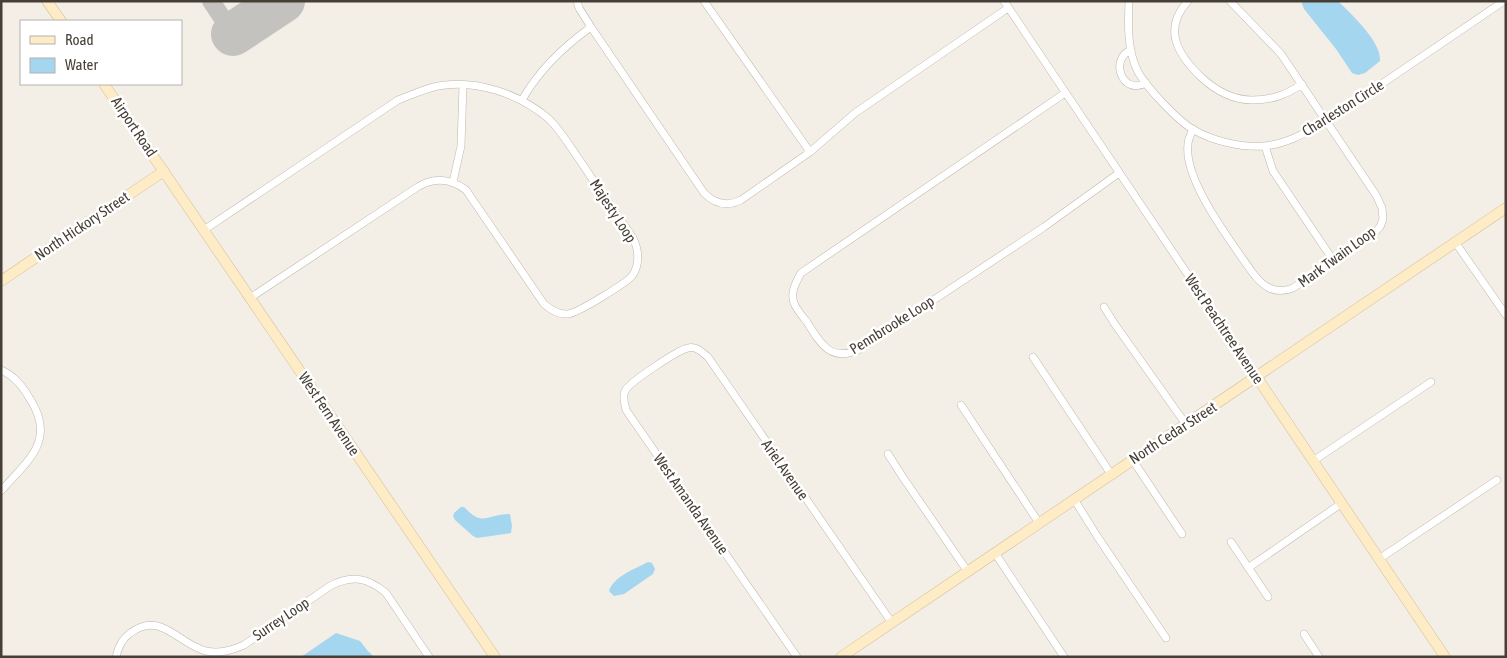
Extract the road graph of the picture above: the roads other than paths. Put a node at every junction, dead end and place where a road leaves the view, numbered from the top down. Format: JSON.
{"nodes":[{"id":1,"x":47,"y":1,"type":"edge"},
{"id":2,"x":577,"y":1,"type":"edge"},
{"id":3,"x":704,"y":1,"type":"edge"},
{"id":4,"x":1004,"y":1,"type":"edge"},
{"id":5,"x":1129,"y":1,"type":"edge"},
{"id":6,"x":1188,"y":1,"type":"edge"},
{"id":7,"x":1230,"y":1,"type":"edge"},
{"id":8,"x":1504,"y":1,"type":"edge"},
{"id":9,"x":1008,"y":8,"type":"junction"},
{"id":10,"x":60,"y":20,"type":"edge"},
{"id":11,"x":591,"y":27,"type":"junction"},
{"id":12,"x":1131,"y":50,"type":"junction"},
{"id":13,"x":1146,"y":83,"type":"junction"},
{"id":14,"x":1302,"y":84,"type":"junction"},
{"id":15,"x":105,"y":85,"type":"edge"},
{"id":16,"x":463,"y":85,"type":"junction"},
{"id":17,"x":1065,"y":92,"type":"junction"},
{"id":18,"x":522,"y":100,"type":"junction"},
{"id":19,"x":1327,"y":121,"type":"junction"},
{"id":20,"x":1193,"y":130,"type":"junction"},
{"id":21,"x":1265,"y":146,"type":"junction"},
{"id":22,"x":810,"y":152,"type":"junction"},
{"id":23,"x":164,"y":171,"type":"junction"},
{"id":24,"x":1120,"y":173,"type":"junction"},
{"id":25,"x":453,"y":182,"type":"junction"},
{"id":26,"x":1506,"y":208,"type":"edge"},
{"id":27,"x":204,"y":230,"type":"junction"},
{"id":28,"x":1455,"y":242,"type":"junction"},
{"id":29,"x":1333,"y":260,"type":"junction"},
{"id":30,"x":1,"y":280,"type":"edge"},
{"id":31,"x":250,"y":298,"type":"junction"},
{"id":32,"x":1104,"y":307,"type":"dead end"},
{"id":33,"x":1506,"y":316,"type":"edge"},
{"id":34,"x":1033,"y":357,"type":"dead end"},
{"id":35,"x":665,"y":360,"type":"joint"},
{"id":36,"x":1,"y":370,"type":"edge"},
{"id":37,"x":1256,"y":376,"type":"junction"},
{"id":38,"x":1431,"y":382,"type":"dead end"},
{"id":39,"x":961,"y":405,"type":"dead end"},
{"id":40,"x":1185,"y":424,"type":"junction"},
{"id":41,"x":888,"y":454,"type":"dead end"},
{"id":42,"x":1132,"y":459,"type":"junction"},
{"id":43,"x":1313,"y":461,"type":"junction"},
{"id":44,"x":1111,"y":474,"type":"junction"},
{"id":45,"x":1497,"y":480,"type":"dead end"},
{"id":46,"x":1,"y":491,"type":"edge"},
{"id":47,"x":1074,"y":499,"type":"junction"},
{"id":48,"x":1342,"y":503,"type":"junction"},
{"id":49,"x":1040,"y":523,"type":"junction"},
{"id":50,"x":1182,"y":534,"type":"dead end"},
{"id":51,"x":1232,"y":542,"type":"dead end"},
{"id":52,"x":996,"y":553,"type":"junction"},
{"id":53,"x":1379,"y":559,"type":"junction"},
{"id":54,"x":1248,"y":568,"type":"junction"},
{"id":55,"x":968,"y":572,"type":"junction"},
{"id":56,"x":1268,"y":597,"type":"dead end"},
{"id":57,"x":892,"y":623,"type":"junction"},
{"id":58,"x":1304,"y":634,"type":"dead end"},
{"id":59,"x":1166,"y":638,"type":"dead end"},
{"id":60,"x":116,"y":657,"type":"edge"},
{"id":61,"x":429,"y":657,"type":"edge"},
{"id":62,"x":495,"y":657,"type":"edge"},
{"id":63,"x":797,"y":657,"type":"edge"},
{"id":64,"x":840,"y":657,"type":"edge"},
{"id":65,"x":1064,"y":657,"type":"edge"},
{"id":66,"x":1319,"y":657,"type":"edge"},
{"id":67,"x":1445,"y":657,"type":"edge"}],
"edges":[{"from":1,"to":10,"type":"street"},
{"from":2,"to":11,"type":"street"},
{"from":3,"to":22,"type":"street"},
{"from":4,"to":9,"type":"street","name":"West Peachtree Avenue"},
{"from":5,"to":12,"type":"street","name":"Charleston Circle"},
{"from":6,"to":14,"type":"street"},
{"from":7,"to":14,"type":"street","name":"Mark Twain Loop"},
{"from":8,"to":19,"type":"street","name":"Charleston Circle"},
{"from":9,"to":17,"type":"street","name":"West Peachtree Avenue"},
{"from":9,"to":22,"type":"street"},
{"from":11,"to":18,"type":"street"},
{"from":11,"to":22,"type":"street"},
{"from":12,"to":13,"type":"street","name":"Charleston Circle"},
{"from":12,"to":13,"type":"street"},
{"from":13,"to":20,"type":"street","name":"Charleston Circle"},
{"from":14,"to":19,"type":"street","name":"Mark Twain Loop"},
{"from":15,"to":23,"type":"street","name":"Airport Road"},
{"from":16,"to":18,"type":"street","name":"Majesty Loop"},
{"from":16,"to":25,"type":"street"},
{"from":16,"to":27,"type":"street","name":"Majesty Loop"},
{"from":17,"to":24,"type":"street","name":"West Peachtree Avenue"},
{"from":17,"to":24,"type":"street","name":"Pennbrooke Loop"},
{"from":18,"to":25,"type":"street","name":"Majesty Loop"},
{"from":19,"to":21,"type":"street","name":"Charleston Circle"},
{"from":19,"to":29,"type":"street","name":"Mark Twain Loop"},
{"from":20,"to":21,"type":"street","name":"Charleston Circle"},
{"from":20,"to":29,"type":"street","name":"Mark Twain Loop"},
{"from":21,"to":29,"type":"street"},
{"from":23,"to":27,"type":"street","name":"West Fern Avenue"},
{"from":23,"to":30,"type":"street","name":"North Hickory Street"},
{"from":24,"to":37,"type":"street","name":"West Peachtree Avenue"},
{"from":25,"to":31,"type":"street"},
{"from":26,"to":28,"type":"street","name":"North Cedar Street"},
{"from":27,"to":31,"type":"street","name":"West Fern Avenue"},
{"from":28,"to":33,"type":"street"},
{"from":28,"to":37,"type":"street","name":"North Cedar Street"},
{"from":31,"to":62,"type":"street","name":"West Fern Avenue"},
{"from":32,"to":40,"type":"street"},
{"from":34,"to":44,"type":"street"},
{"from":35,"to":57,"type":"street","name":"Ariel Avenue"},
{"from":35,"to":63,"type":"street","name":"West Amanda Avenue"},
{"from":36,"to":46,"type":"street"},
{"from":37,"to":40,"type":"street","name":"North Cedar Street"},
{"from":37,"to":43,"type":"street","name":"West Peachtree Avenue"},
{"from":38,"to":43,"type":"street"},
{"from":39,"to":49,"type":"street"},
{"from":40,"to":42,"type":"street","name":"North Cedar Street"},
{"from":41,"to":55,"type":"street"},
{"from":42,"to":44,"type":"street","name":"North Cedar Street"},
{"from":42,"to":50,"type":"street"},
{"from":43,"to":48,"type":"street","name":"West Peachtree Avenue"},
{"from":44,"to":47,"type":"street","name":"North Cedar Street"},
{"from":45,"to":53,"type":"street"},
{"from":47,"to":49,"type":"street","name":"North Cedar Street"},
{"from":47,"to":59,"type":"street"},
{"from":48,"to":53,"type":"street","name":"West Peachtree Avenue"},
{"from":48,"to":54,"type":"street"},
{"from":49,"to":52,"type":"street","name":"North Cedar Street"},
{"from":51,"to":54,"type":"street"},
{"from":52,"to":55,"type":"street","name":"North Cedar Street"},
{"from":52,"to":65,"type":"street"},
{"from":53,"to":67,"type":"street","name":"West Peachtree Avenue"},
{"from":54,"to":56,"type":"street"},
{"from":55,"to":57,"type":"street","name":"North Cedar Street"},
{"from":57,"to":64,"type":"street","name":"North Cedar Street"},
{"from":58,"to":66,"type":"street"},
{"from":60,"to":61,"type":"street","name":"Surrey Loop"}]}
